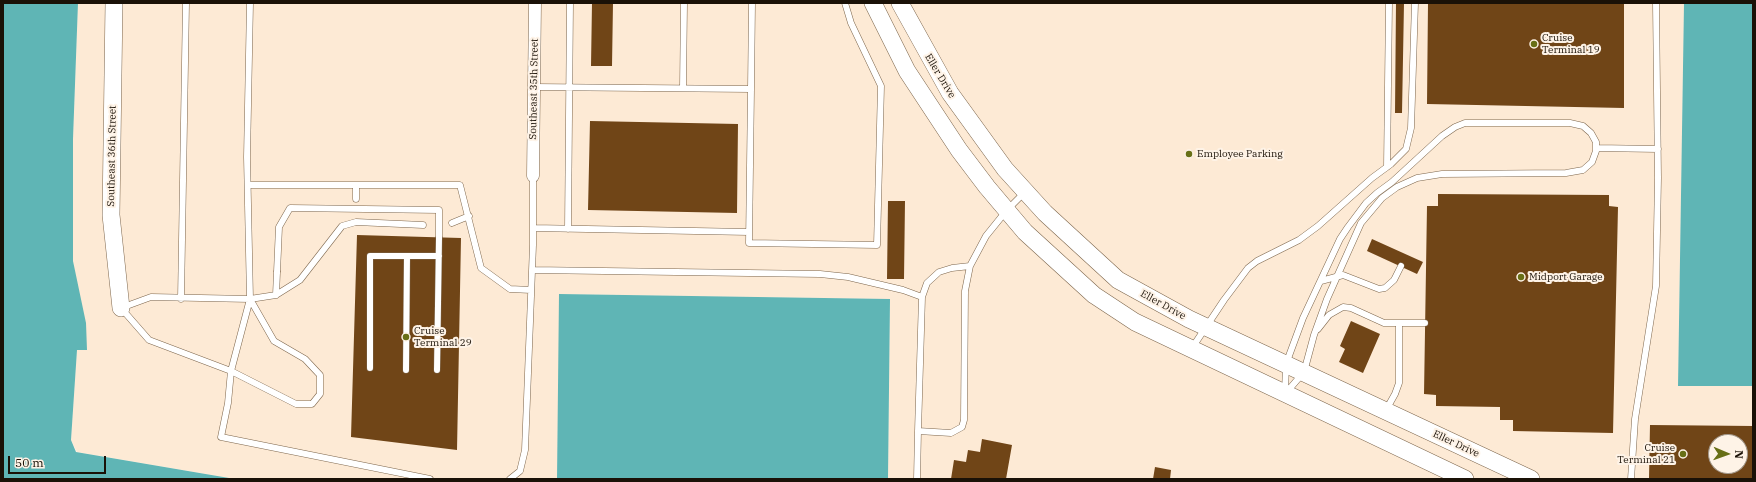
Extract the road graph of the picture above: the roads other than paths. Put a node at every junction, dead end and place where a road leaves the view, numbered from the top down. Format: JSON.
{"nodes":[{"id":1,"x":114,"y":3,"type":"edge"},
{"id":2,"x":186,"y":3,"type":"edge"},
{"id":3,"x":250,"y":3,"type":"edge"},
{"id":4,"x":535,"y":3,"type":"edge"},
{"id":5,"x":570,"y":3,"type":"edge"},
{"id":6,"x":684,"y":3,"type":"edge"},
{"id":7,"x":752,"y":3,"type":"edge"},
{"id":8,"x":845,"y":3,"type":"edge"},
{"id":9,"x":873,"y":3,"type":"edge"},
{"id":10,"x":900,"y":3,"type":"edge"},
{"id":11,"x":1389,"y":3,"type":"edge"},
{"id":12,"x":1415,"y":3,"type":"edge"},
{"id":13,"x":1656,"y":3,"type":"edge"},
{"id":14,"x":534,"y":87,"type":"junction"},
{"id":15,"x":568,"y":88,"type":"junction"},
{"id":16,"x":683,"y":88,"type":"junction"},
{"id":17,"x":751,"y":89,"type":"junction"},
{"id":18,"x":1596,"y":148,"type":"junction"},
{"id":19,"x":1658,"y":149,"type":"junction"},
{"id":20,"x":1387,"y":167,"type":"junction"},
{"id":21,"x":533,"y":176,"type":"joint"},
{"id":22,"x":248,"y":185,"type":"junction"},
{"id":23,"x":356,"y":185,"type":"junction"},
{"id":24,"x":1025,"y":191,"type":"junction"},
{"id":25,"x":356,"y":199,"type":"dead end"},
{"id":26,"x":1007,"y":210,"type":"junction"},
{"id":27,"x":356,"y":215,"type":"dead end"},
{"id":28,"x":469,"y":216,"type":"junction"},
{"id":29,"x":356,"y":222,"type":"junction"},
{"id":30,"x":452,"y":223,"type":"dead end"},
{"id":31,"x":423,"y":225,"type":"dead end"},
{"id":32,"x":533,"y":228,"type":"junction"},
{"id":33,"x":568,"y":229,"type":"junction"},
{"id":34,"x":749,"y":232,"type":"junction"},
{"id":35,"x":407,"y":256,"type":"junction"},
{"id":36,"x":439,"y":256,"type":"junction"},
{"id":37,"x":970,"y":266,"type":"junction"},
{"id":38,"x":1400,"y":266,"type":"dead end"},
{"id":39,"x":532,"y":270,"type":"junction"},
{"id":40,"x":1337,"y":277,"type":"junction"},
{"id":41,"x":1321,"y":281,"type":"junction"},
{"id":42,"x":531,"y":290,"type":"junction"},
{"id":43,"x":276,"y":295,"type":"junction"},
{"id":44,"x":922,"y":297,"type":"junction"},
{"id":45,"x":181,"y":299,"type":"junction"},
{"id":46,"x":250,"y":299,"type":"junction"},
{"id":47,"x":121,"y":308,"type":"junction"},
{"id":48,"x":1425,"y":323,"type":"dead end"},
{"id":49,"x":1399,"y":324,"type":"junction"},
{"id":50,"x":1206,"y":327,"type":"junction"},
{"id":51,"x":1314,"y":335,"type":"junction"},
{"id":52,"x":1191,"y":349,"type":"junction"},
{"id":53,"x":1286,"y":364,"type":"junction"},
{"id":54,"x":370,"y":368,"type":"dead end"},
{"id":55,"x":406,"y":370,"type":"dead end"},
{"id":56,"x":437,"y":370,"type":"dead end"},
{"id":57,"x":231,"y":371,"type":"junction"},
{"id":58,"x":1304,"y":372,"type":"junction"},
{"id":59,"x":1285,"y":394,"type":"junction"},
{"id":60,"x":1386,"y":410,"type":"junction"},
{"id":61,"x":918,"y":431,"type":"junction"},
{"id":62,"x":430,"y":479,"type":"edge"},
{"id":63,"x":510,"y":479,"type":"edge"},
{"id":64,"x":917,"y":479,"type":"edge"},
{"id":65,"x":1465,"y":479,"type":"edge"},
{"id":66,"x":1530,"y":479,"type":"edge"},
{"id":67,"x":1630,"y":479,"type":"edge"}],
"edges":[{"from":1,"to":47,"type":"street","name":"Southeast 36th Street"},
{"from":2,"to":45,"type":"lane"},
{"from":3,"to":22,"type":"lane"},
{"from":4,"to":14,"type":"street","name":"Southeast 35th Street"},
{"from":5,"to":15,"type":"lane"},
{"from":6,"to":16,"type":"lane"},
{"from":7,"to":17,"type":"lane"},
{"from":8,"to":34,"type":"lane"},
{"from":9,"to":26,"type":"street"},
{"from":10,"to":24,"type":"street","name":"Eller Drive"},
{"from":11,"to":20,"type":"lane"},
{"from":12,"to":20,"type":"lane"},
{"from":13,"to":19,"type":"lane"},
{"from":14,"to":15,"type":"lane"},
{"from":14,"to":21,"type":"street","name":"Southeast 35th Street"},
{"from":15,"to":16,"type":"lane"},
{"from":15,"to":33,"type":"lane"},
{"from":16,"to":17,"type":"lane"},
{"from":17,"to":34,"type":"lane"},
{"from":18,"to":19,"type":"lane"},
{"from":18,"to":40,"type":"lane"},
{"from":18,"to":41,"type":"lane"},
{"from":19,"to":67,"type":"lane"},
{"from":20,"to":50,"type":"lane"},
{"from":21,"to":32,"type":"lane"},
{"from":22,"to":23,"type":"lane"},
{"from":22,"to":46,"type":"lane"},
{"from":23,"to":25,"type":"lane"},
{"from":23,"to":28,"type":"lane"},
{"from":24,"to":26,"type":"lane"},
{"from":24,"to":50,"type":"street","name":"Eller Drive"},
{"from":26,"to":37,"type":"lane"},
{"from":26,"to":52,"type":"street"},
{"from":27,"to":29,"type":"lane"},
{"from":28,"to":30,"type":"lane"},
{"from":28,"to":42,"type":"lane"},
{"from":29,"to":31,"type":"lane"},
{"from":29,"to":43,"type":"lane"},
{"from":32,"to":33,"type":"lane"},
{"from":32,"to":39,"type":"lane"},
{"from":33,"to":34,"type":"lane"},
{"from":35,"to":36,"type":"lane"},
{"from":35,"to":54,"type":"lane"},
{"from":35,"to":55,"type":"lane"},
{"from":36,"to":43,"type":"lane","bridge":true},
{"from":36,"to":56,"type":"lane"},
{"from":37,"to":44,"type":"lane"},
{"from":37,"to":61,"type":"lane"},
{"from":38,"to":40,"type":"lane"},
{"from":39,"to":42,"type":"lane"},
{"from":39,"to":44,"type":"lane"},
{"from":40,"to":41,"type":"lane"},
{"from":40,"to":51,"type":"lane"},
{"from":41,"to":53,"type":"lane"},
{"from":42,"to":63,"type":"lane"},
{"from":43,"to":46,"type":"lane"},
{"from":44,"to":61,"type":"lane"},
{"from":45,"to":46,"type":"lane"},
{"from":45,"to":47,"type":"lane"},
{"from":46,"to":57,"type":"lane"},
{"from":46,"to":57,"type":"lane"},
{"from":47,"to":57,"type":"lane"},
{"from":48,"to":49,"type":"lane"},
{"from":49,"to":51,"type":"lane"},
{"from":49,"to":60,"type":"lane"},
{"from":50,"to":52,"type":"lane"},
{"from":50,"to":53,"type":"street","name":"Eller Drive"},
{"from":51,"to":58,"type":"lane"},
{"from":52,"to":59,"type":"street"},
{"from":53,"to":58,"type":"street","name":"Eller Drive"},
{"from":53,"to":59,"type":"lane"},
{"from":57,"to":62,"type":"lane"},
{"from":58,"to":59,"type":"lane"},
{"from":58,"to":60,"type":"street","name":"Eller Drive"},
{"from":59,"to":65,"type":"street"},
{"from":60,"to":66,"type":"street","name":"Eller Drive"},
{"from":61,"to":64,"type":"lane"}]}
